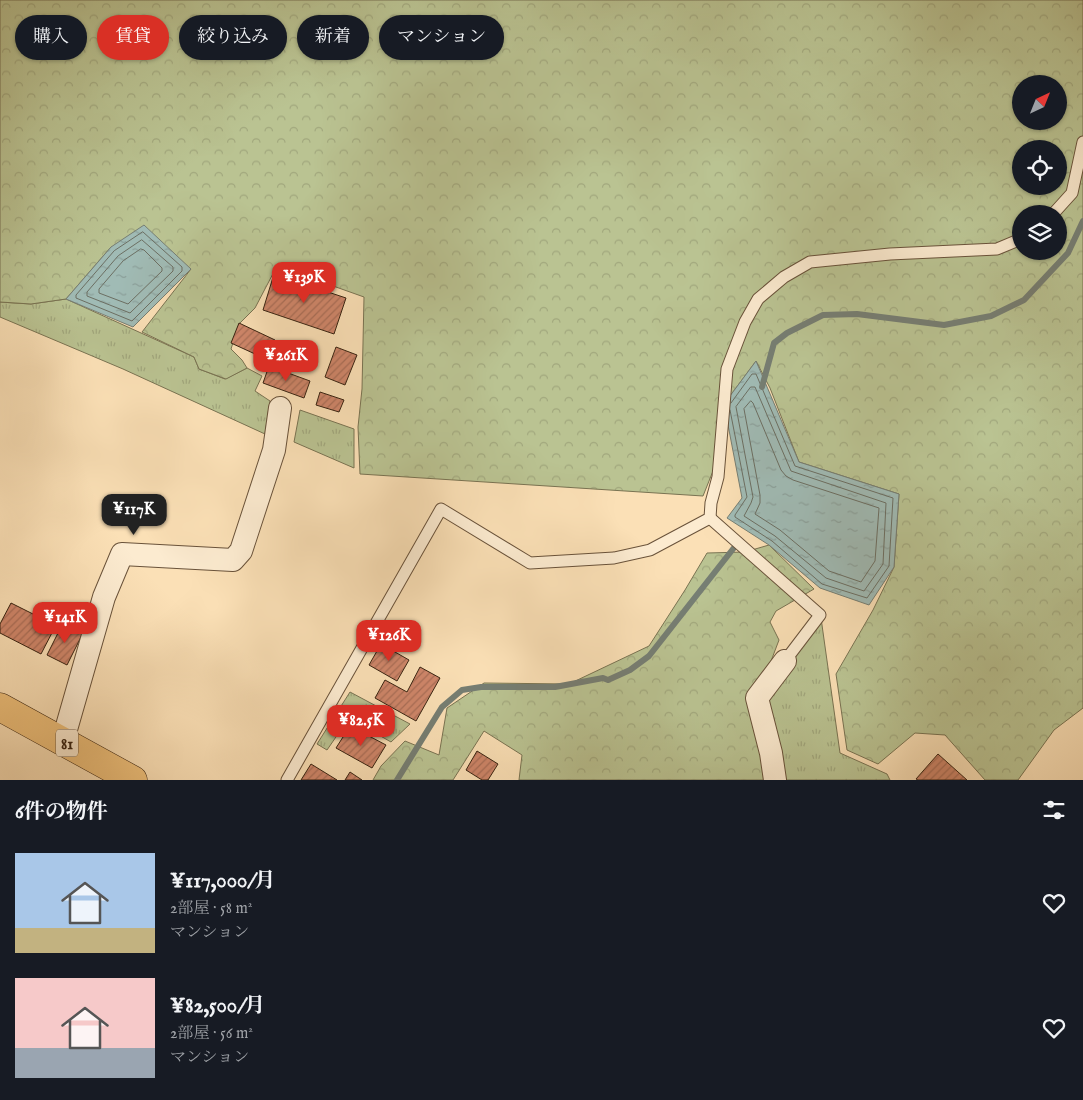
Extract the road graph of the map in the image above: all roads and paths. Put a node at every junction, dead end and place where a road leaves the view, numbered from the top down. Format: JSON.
{"nodes":[{"id":1,"x":1083,"y":142,"type":"edge"},
{"id":2,"x":1061,"y":205,"type":"edge"},
{"id":3,"x":1012,"y":243,"type":"edge"},
{"id":4,"x":280,"y":408,"type":"dead end"},
{"id":5,"x":710,"y":518,"type":"junction"},
{"id":6,"x":785,"y":661,"type":"joint"},
{"id":7,"x":0,"y":707,"type":"edge"},
{"id":8,"x":62,"y":740,"type":"junction"},
{"id":9,"x":133,"y":780,"type":"edge"},
{"id":10,"x":287,"y":780,"type":"edge"},
{"id":11,"x":775,"y":780,"type":"edge"}],
"edges":[{"from":1,"to":2,"type":"lane"},
{"from":3,"to":5,"type":"lane"},
{"from":4,"to":8,"type":"street"},
{"from":5,"to":6,"type":"lane"},
{"from":5,"to":10,"type":"lane"},
{"from":6,"to":11,"type":"street"},
{"from":7,"to":8,"type":"main road","number":"81"},
{"from":8,"to":9,"type":"main road","number":"81"}]}
